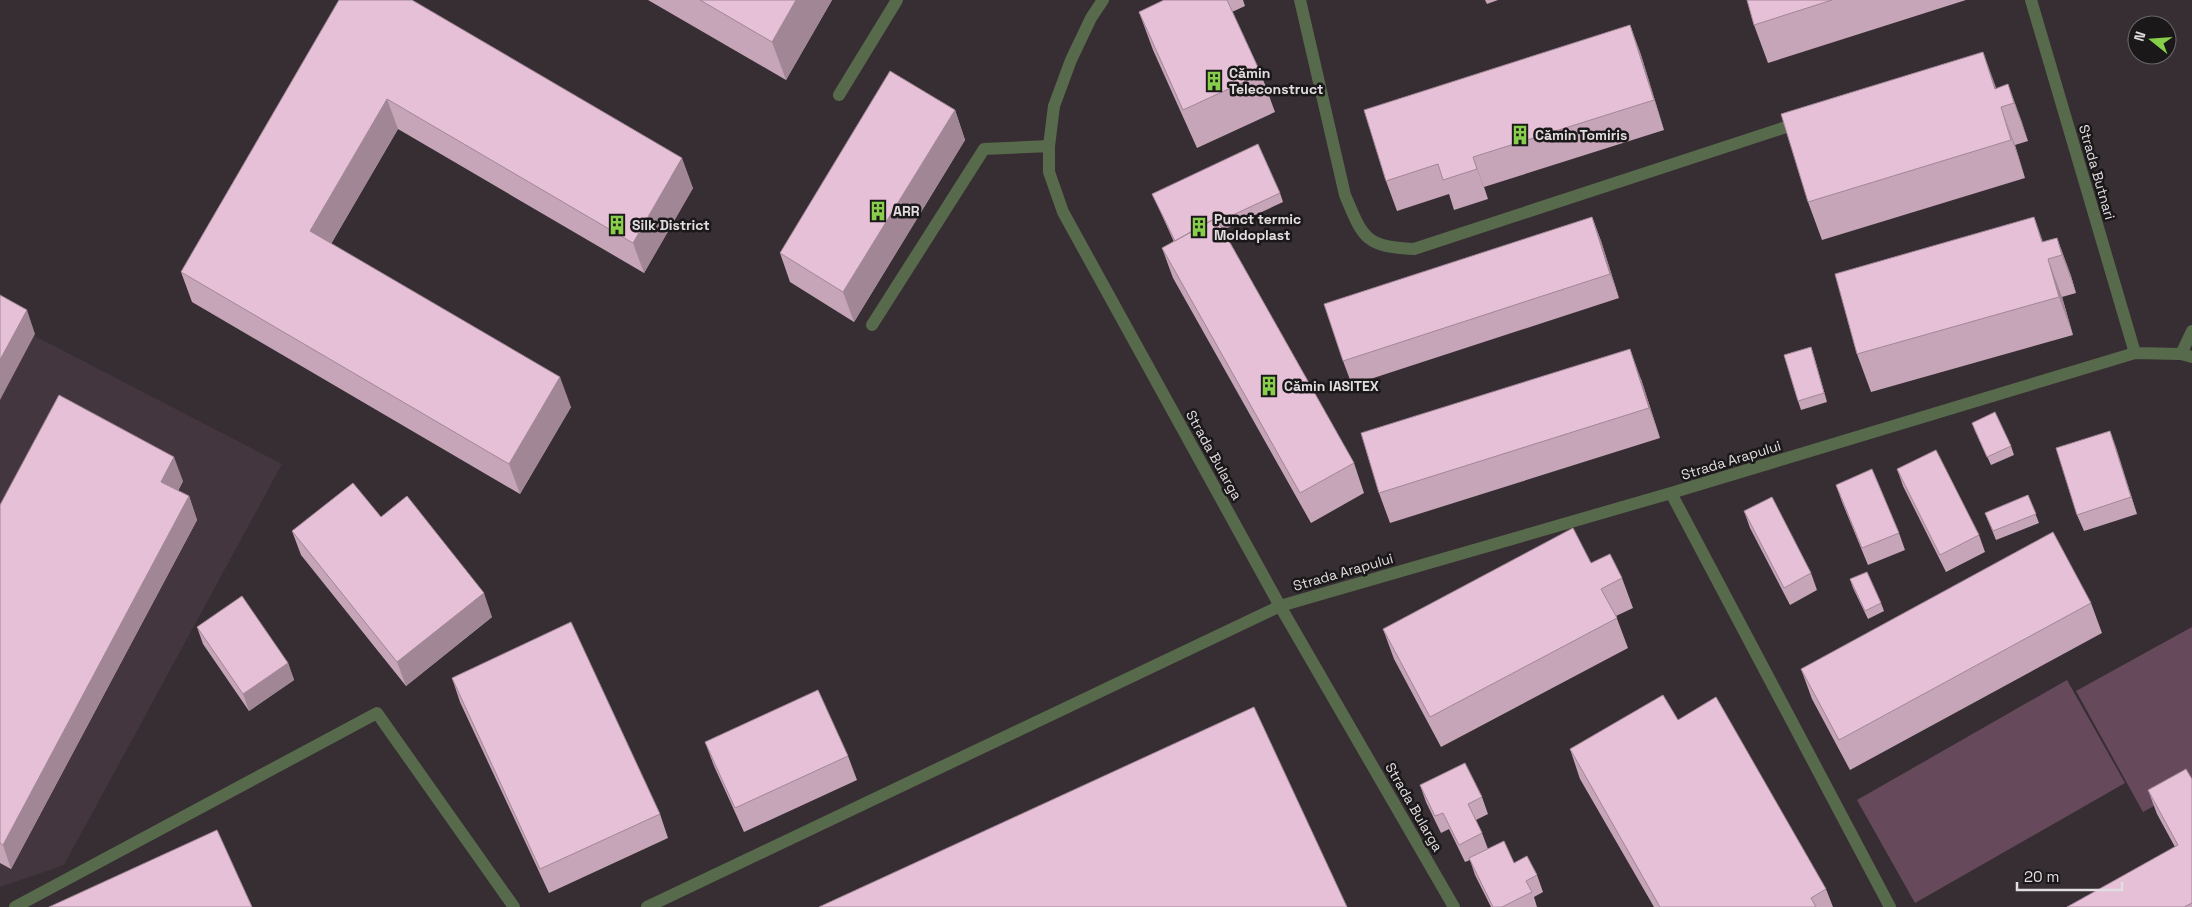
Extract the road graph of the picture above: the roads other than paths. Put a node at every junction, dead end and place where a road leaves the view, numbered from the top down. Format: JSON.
{"nodes":[{"id":1,"x":897,"y":0,"type":"edge"},
{"id":2,"x":1103,"y":0,"type":"edge"},
{"id":3,"x":1300,"y":0,"type":"edge"},
{"id":4,"x":2031,"y":0,"type":"edge"},
{"id":5,"x":839,"y":95,"type":"dead end"},
{"id":6,"x":1789,"y":126,"type":"edge"},
{"id":7,"x":1049,"y":146,"type":"junction"},
{"id":8,"x":872,"y":325,"type":"dead end"},
{"id":9,"x":2192,"y":331,"type":"edge"},
{"id":10,"x":2135,"y":353,"type":"junction"},
{"id":11,"x":2186,"y":356,"type":"edge"},
{"id":12,"x":1671,"y":493,"type":"junction"},
{"id":13,"x":1280,"y":606,"type":"junction"},
{"id":14,"x":15,"y":907,"type":"edge"},
{"id":15,"x":514,"y":907,"type":"edge"},
{"id":16,"x":647,"y":907,"type":"edge"},
{"id":17,"x":1454,"y":907,"type":"edge"},
{"id":18,"x":1890,"y":907,"type":"edge"}],
"edges":[{"from":1,"to":5,"type":"street"},
{"from":2,"to":7,"type":"street","name":"Strada Bularga"},
{"from":3,"to":6,"type":"street"},
{"from":4,"to":10,"type":"street","name":"Strada Butnari"},
{"from":7,"to":8,"type":"street"},
{"from":7,"to":13,"type":"street","name":"Strada Bularga"},
{"from":9,"to":11,"type":"street"},
{"from":10,"to":11,"type":"street","name":"Strada Arapului"},
{"from":10,"to":12,"type":"street","name":"Strada Arapului"},
{"from":12,"to":13,"type":"street","name":"Strada Arapului"},
{"from":12,"to":18,"type":"street"},
{"from":13,"to":16,"type":"street","name":"Strada Arapului"},
{"from":13,"to":17,"type":"street","name":"Strada Bularga"},
{"from":14,"to":15,"type":"street"}]}
